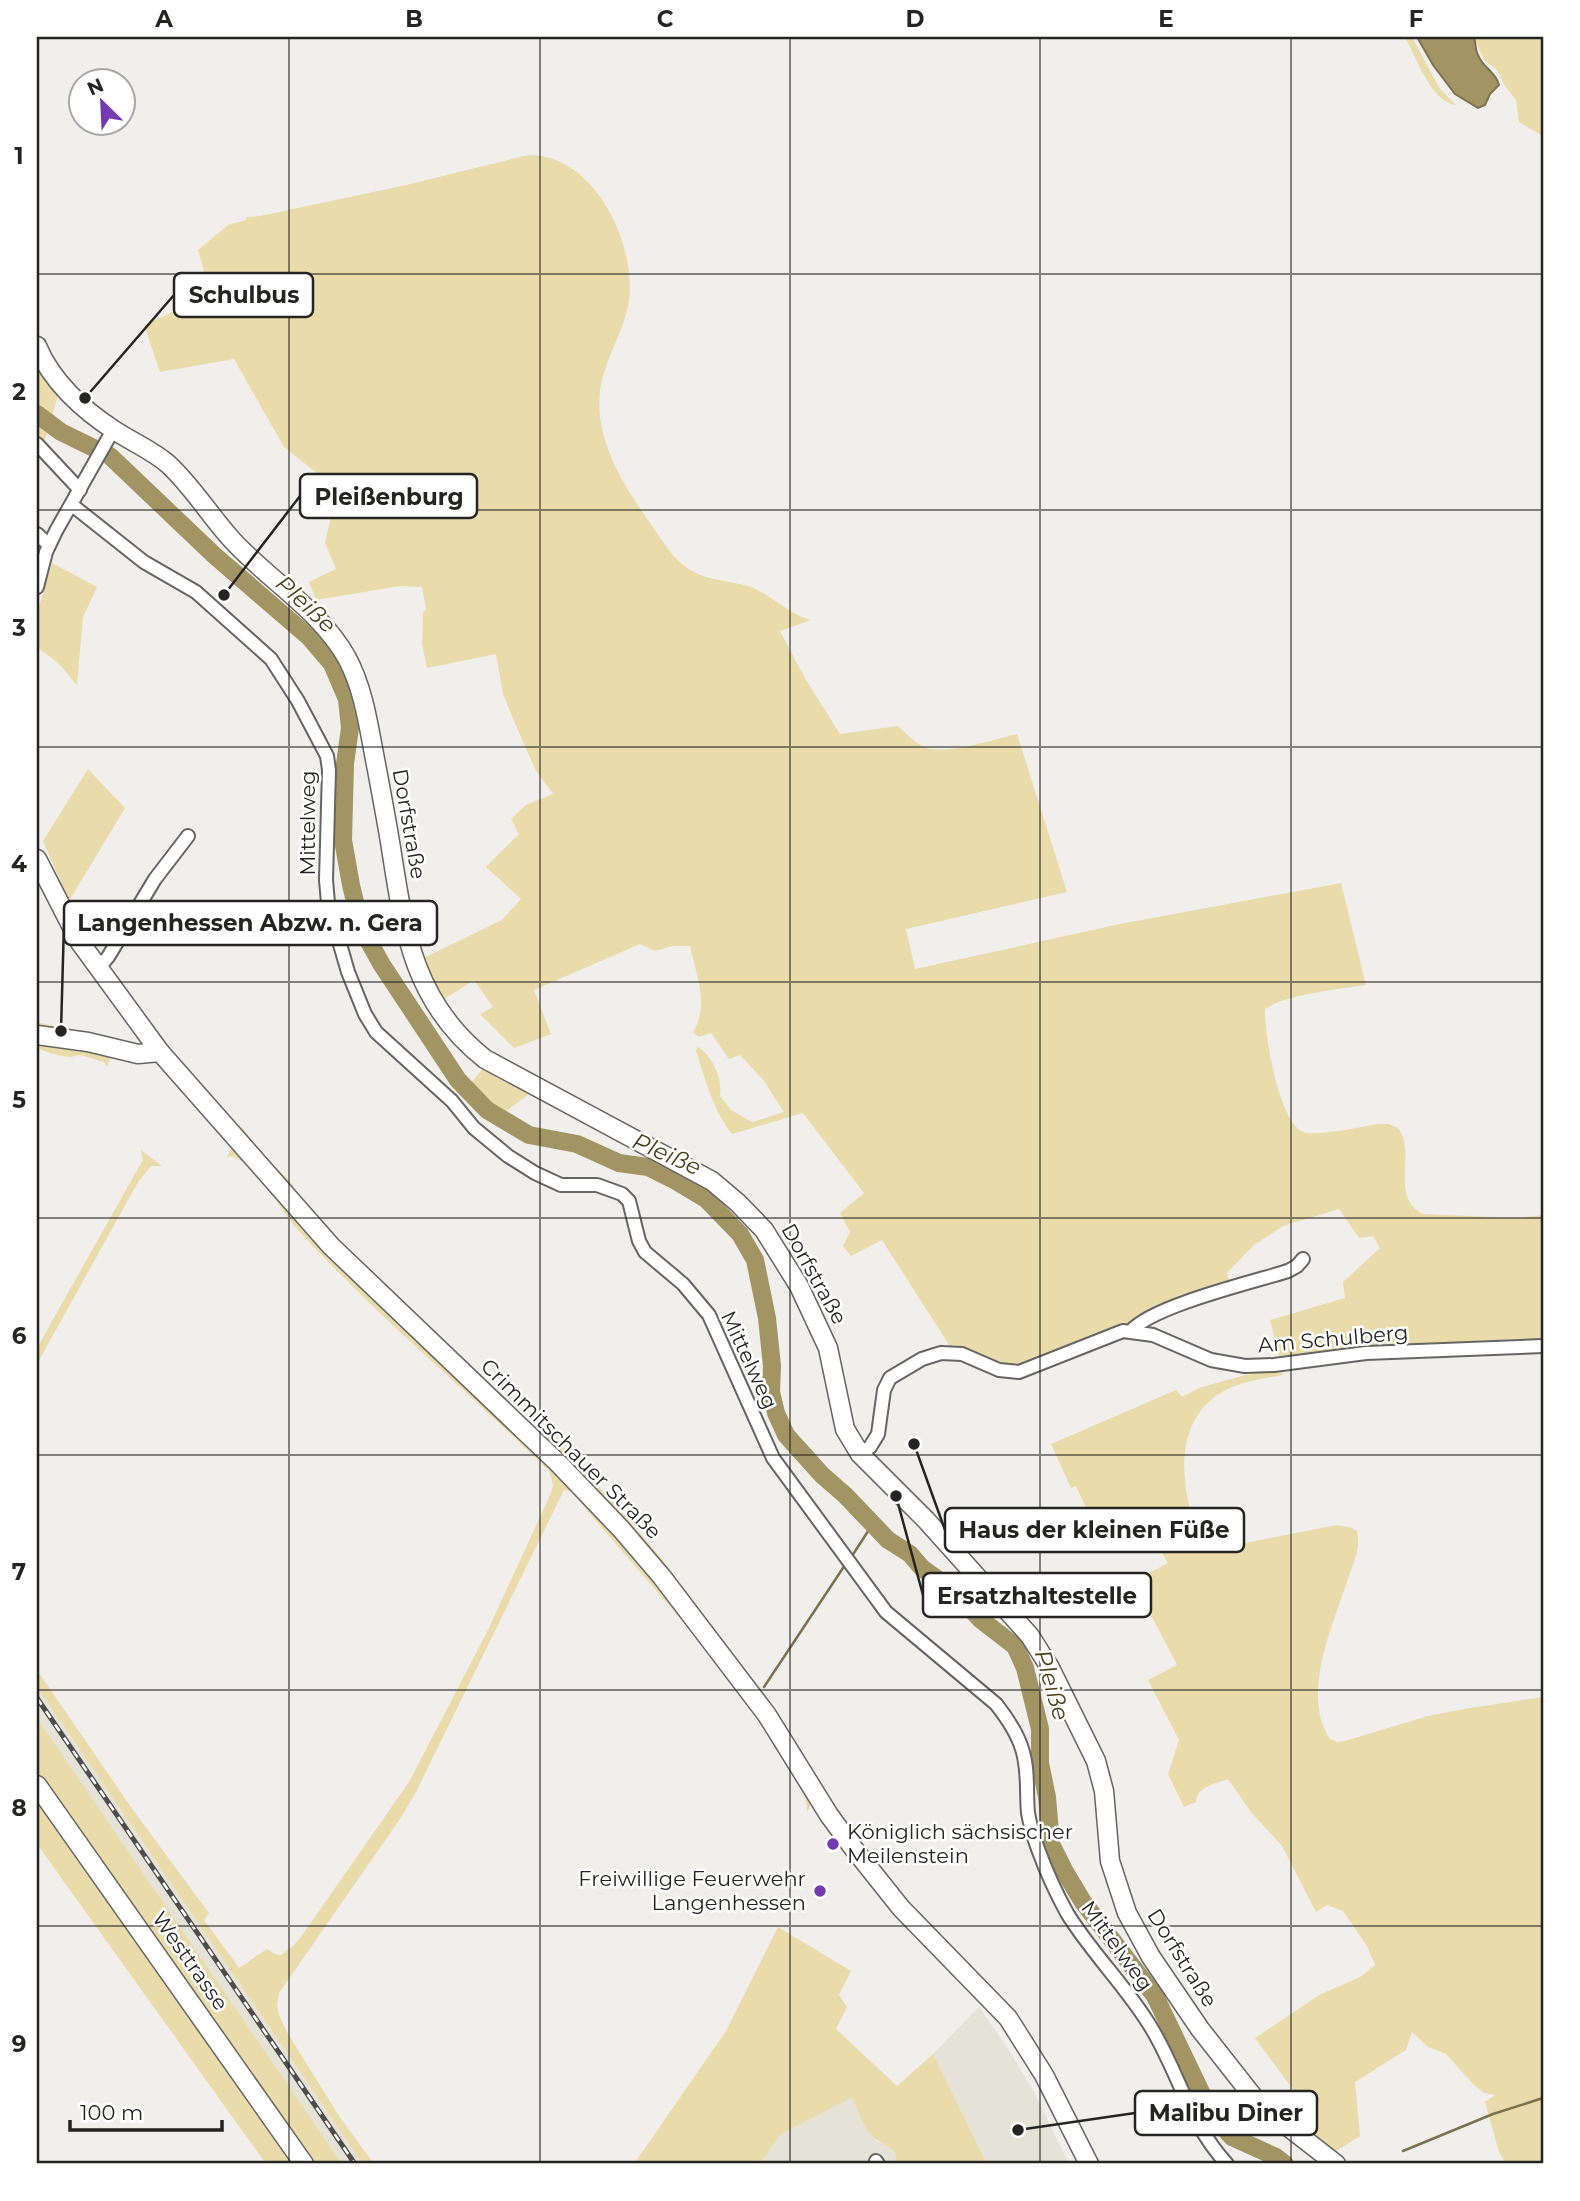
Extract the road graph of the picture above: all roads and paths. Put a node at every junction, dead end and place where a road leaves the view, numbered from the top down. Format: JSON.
{"nodes":[{"id":1,"x":37,"y":346,"type":"edge"},
{"id":2,"x":109,"y":435,"type":"junction"},
{"id":3,"x":37,"y":444,"type":"edge"},
{"id":4,"x":80,"y":489,"type":"junction"},
{"id":5,"x":72,"y":505,"type":"junction"},
{"id":6,"x":37,"y":534,"type":"edge"},
{"id":7,"x":49,"y":545,"type":"junction"},
{"id":8,"x":37,"y":587,"type":"edge"},
{"id":9,"x":188,"y":836,"type":"dead end"},
{"id":10,"x":37,"y":859,"type":"edge"},
{"id":11,"x":98,"y":969,"type":"junction"},
{"id":12,"x":37,"y":1035,"type":"edge"},
{"id":13,"x":160,"y":1052,"type":"junction"},
{"id":14,"x":1303,"y":1259,"type":"dead end"},
{"id":15,"x":1131,"y":1331,"type":"junction"},
{"id":16,"x":1543,"y":1346,"type":"edge"},
{"id":17,"x":860,"y":1454,"type":"junction"},
{"id":18,"x":37,"y":1785,"type":"edge"},
{"id":19,"x":304,"y":2164,"type":"edge"},
{"id":20,"x":1089,"y":2164,"type":"edge"},
{"id":21,"x":1227,"y":2164,"type":"edge"},
{"id":22,"x":1336,"y":2164,"type":"edge"}],
"edges":[{"from":1,"to":2,"type":"street","name":"Dorfstraße"},
{"from":2,"to":4,"type":"street"},
{"from":2,"to":17,"type":"street","name":"Dorfstraße"},
{"from":3,"to":4,"type":"street"},
{"from":4,"to":5,"type":"street"},
{"from":5,"to":7,"type":"street"},
{"from":5,"to":21,"type":"street","name":"Mittelweg"},
{"from":6,"to":7,"type":"street"},
{"from":7,"to":8,"type":"street"},
{"from":9,"to":11,"type":"street"},
{"from":10,"to":11,"type":"street","name":"Crimmitschauer Straße"},
{"from":11,"to":13,"type":"street","name":"Crimmitschauer Straße"},
{"from":12,"to":13,"type":"street"},
{"from":13,"to":20,"type":"street","name":"Crimmitschauer Straße"},
{"from":14,"to":15,"type":"street"},
{"from":15,"to":16,"type":"street","name":"Am Schulberg"},
{"from":15,"to":17,"type":"street"},
{"from":17,"to":22,"type":"street","name":"Dorfstraße"},
{"from":18,"to":19,"type":"street","name":"Westtrasse"}]}
